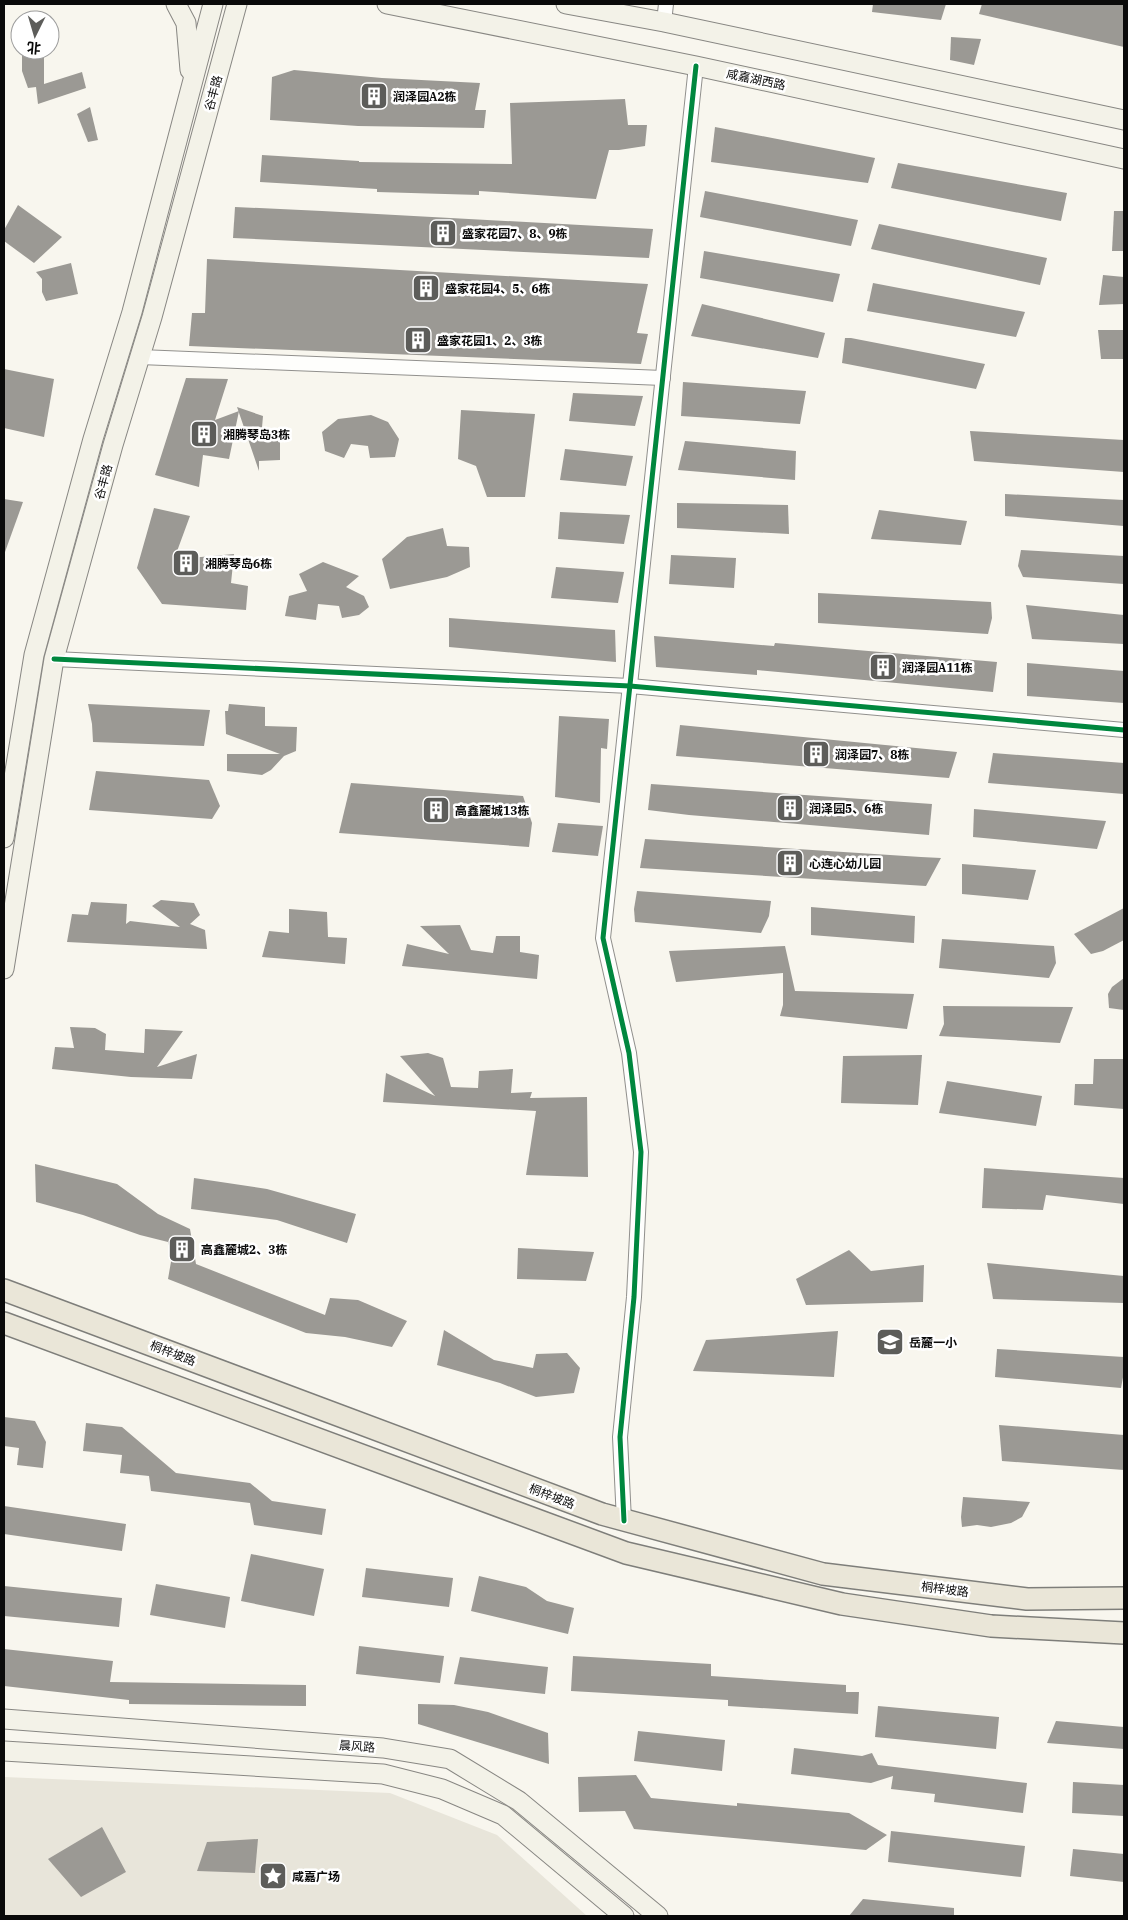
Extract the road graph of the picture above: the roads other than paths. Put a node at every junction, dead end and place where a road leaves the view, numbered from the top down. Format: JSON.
{"nodes":[{"id":1,"x":176,"y":4,"type":"edge"},
{"id":2,"x":213,"y":4,"type":"edge"},
{"id":3,"x":237,"y":4,"type":"edge"},
{"id":4,"x":387,"y":4,"type":"edge"},
{"id":5,"x":566,"y":4,"type":"edge"},
{"id":6,"x":665,"y":13,"type":"edge"},
{"id":7,"x":696,"y":66,"type":"junction"},
{"id":8,"x":191,"y":88,"type":"junction"},
{"id":9,"x":1124,"y":120,"type":"edge"},
{"id":10,"x":1124,"y":159,"type":"edge"},
{"id":11,"x":140,"y":356,"type":"junction"},
{"id":12,"x":663,"y":378,"type":"junction"},
{"id":13,"x":54,"y":659,"type":"junction"},
{"id":14,"x":630,"y":686,"type":"junction"},
{"id":15,"x":1124,"y":730,"type":"edge"},
{"id":16,"x":4,"y":838,"type":"edge"},
{"id":17,"x":4,"y":969,"type":"edge"},
{"id":18,"x":4,"y":1290,"type":"edge"},
{"id":19,"x":4,"y":1323,"type":"edge"},
{"id":20,"x":624,"y":1520,"type":"junction"},
{"id":21,"x":1124,"y":1598,"type":"edge"},
{"id":22,"x":1124,"y":1634,"type":"edge"},
{"id":23,"x":4,"y":1719,"type":"edge"},
{"id":24,"x":4,"y":1751,"type":"edge"},
{"id":25,"x":624,"y":1916,"type":"edge"},
{"id":26,"x":658,"y":1916,"type":"edge"}],
"edges":[{"from":1,"to":8,"type":"street"},
{"from":2,"to":8,"type":"street","name":"谷丰路"},
{"from":3,"to":11,"type":"street","name":"谷丰路"},
{"from":4,"to":7,"type":"street","name":"咸嘉湖西路"},
{"from":5,"to":6,"type":"street"},
{"from":6,"to":9,"type":"street"},
{"from":7,"to":10,"type":"street","name":"咸嘉湖西路"},
{"from":7,"to":12,"type":"street"},
{"from":8,"to":16,"type":"street","name":"谷丰路"},
{"from":11,"to":12,"type":"street"},
{"from":11,"to":13,"type":"street","name":"谷丰路"},
{"from":12,"to":14,"type":"street"},
{"from":13,"to":14,"type":"street"},
{"from":13,"to":17,"type":"street","name":"谷丰路"},
{"from":14,"to":15,"type":"street"},
{"from":14,"to":20,"type":"street"},
{"from":18,"to":20,"type":"main road","name":"桐梓坡路"},
{"from":19,"to":22,"type":"main road"},
{"from":20,"to":21,"type":"main road","name":"桐梓坡路"},
{"from":23,"to":26,"type":"street","name":"晨风路"},
{"from":24,"to":25,"type":"street"}]}
